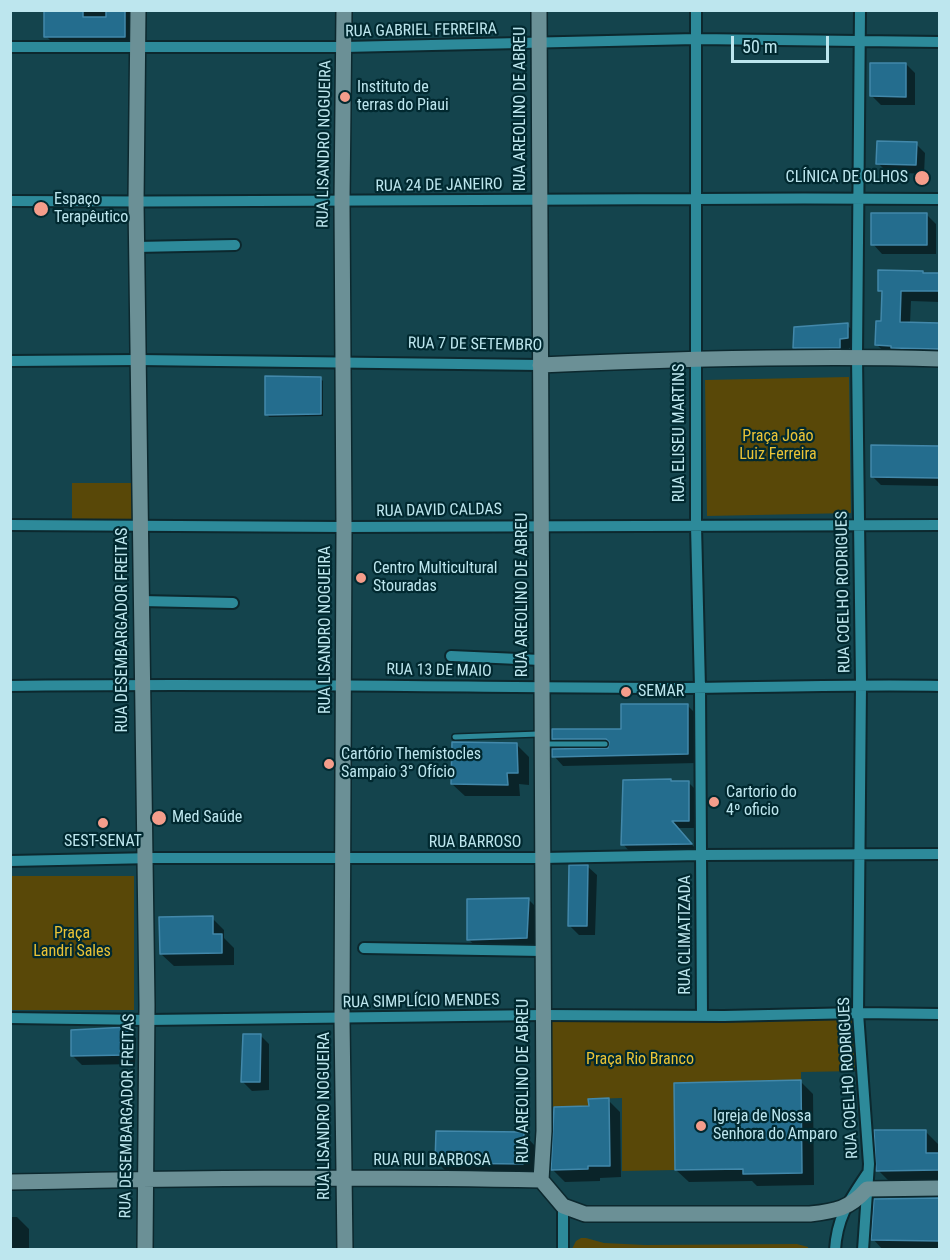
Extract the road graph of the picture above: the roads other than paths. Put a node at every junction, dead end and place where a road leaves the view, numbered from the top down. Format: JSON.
{"nodes":[{"id":1,"x":138,"y":10,"type":"edge"},
{"id":2,"x":344,"y":10,"type":"edge"},
{"id":3,"x":539,"y":10,"type":"edge"},
{"id":4,"x":696,"y":10,"type":"edge"},
{"id":5,"x":860,"y":10,"type":"edge"},
{"id":6,"x":696,"y":39,"type":"junction"},
{"id":7,"x":860,"y":42,"type":"junction"},
{"id":8,"x":939,"y":42,"type":"edge"},
{"id":9,"x":539,"y":44,"type":"junction"},
{"id":10,"x":10,"y":47,"type":"edge"},
{"id":11,"x":344,"y":47,"type":"junction"},
{"id":12,"x":137,"y":48,"type":"junction"},
{"id":13,"x":697,"y":198,"type":"junction"},
{"id":14,"x":860,"y":199,"type":"junction"},
{"id":15,"x":939,"y":199,"type":"edge"},
{"id":16,"x":539,"y":200,"type":"junction"},
{"id":17,"x":10,"y":201,"type":"edge"},
{"id":18,"x":136,"y":202,"type":"junction"},
{"id":19,"x":342,"y":202,"type":"junction"},
{"id":20,"x":235,"y":245,"type":"dead end"},
{"id":21,"x":136,"y":247,"type":"junction"},
{"id":22,"x":857,"y":356,"type":"junction"},
{"id":23,"x":695,"y":358,"type":"junction"},
{"id":24,"x":939,"y":359,"type":"edge"},
{"id":25,"x":138,"y":360,"type":"junction"},
{"id":26,"x":10,"y":361,"type":"edge"},
{"id":27,"x":343,"y":362,"type":"junction"},
{"id":28,"x":540,"y":364,"type":"junction"},
{"id":29,"x":10,"y":525,"type":"edge"},
{"id":30,"x":141,"y":525,"type":"junction"},
{"id":31,"x":542,"y":525,"type":"junction"},
{"id":32,"x":858,"y":525,"type":"junction"},
{"id":33,"x":939,"y":525,"type":"edge"},
{"id":34,"x":696,"y":526,"type":"junction"},
{"id":35,"x":344,"y":527,"type":"junction"},
{"id":36,"x":141,"y":601,"type":"junction"},
{"id":37,"x":232,"y":603,"type":"dead end"},
{"id":38,"x":451,"y":656,"type":"dead end"},
{"id":39,"x":541,"y":660,"type":"junction"},
{"id":40,"x":141,"y":684,"type":"junction"},
{"id":41,"x":861,"y":684,"type":"junction"},
{"id":42,"x":344,"y":685,"type":"junction"},
{"id":43,"x":10,"y":686,"type":"edge"},
{"id":44,"x":939,"y":686,"type":"edge"},
{"id":45,"x":541,"y":687,"type":"junction"},
{"id":46,"x":700,"y":688,"type":"junction"},
{"id":47,"x":455,"y":737,"type":"dead end"},
{"id":48,"x":541,"y":739,"type":"junction"},
{"id":49,"x":605,"y":744,"type":"dead end"},
{"id":50,"x":858,"y":853,"type":"junction"},
{"id":51,"x":939,"y":854,"type":"edge"},
{"id":52,"x":701,"y":855,"type":"junction"},
{"id":53,"x":344,"y":857,"type":"junction"},
{"id":54,"x":144,"y":858,"type":"junction"},
{"id":55,"x":542,"y":858,"type":"junction"},
{"id":56,"x":10,"y":861,"type":"edge"},
{"id":57,"x":364,"y":948,"type":"dead end"},
{"id":58,"x":542,"y":951,"type":"junction"},
{"id":59,"x":858,"y":1013,"type":"junction"},
{"id":60,"x":939,"y":1014,"type":"edge"},
{"id":61,"x":543,"y":1016,"type":"junction"},
{"id":62,"x":702,"y":1016,"type":"junction"},
{"id":63,"x":10,"y":1018,"type":"edge"},
{"id":64,"x":342,"y":1018,"type":"junction"},
{"id":65,"x":147,"y":1020,"type":"junction"},
{"id":66,"x":868,"y":1172,"type":"junction"},
{"id":67,"x":145,"y":1179,"type":"junction"},
{"id":68,"x":343,"y":1179,"type":"junction"},
{"id":69,"x":542,"y":1180,"type":"junction"},
{"id":70,"x":10,"y":1182,"type":"edge"},
{"id":71,"x":939,"y":1188,"type":"edge"},
{"id":72,"x":867,"y":1189,"type":"junction"},
{"id":73,"x":563,"y":1206,"type":"junction"},
{"id":74,"x":844,"y":1208,"type":"junction"},
{"id":75,"x":145,"y":1250,"type":"edge"},
{"id":76,"x":345,"y":1250,"type":"edge"},
{"id":77,"x":563,"y":1250,"type":"edge"},
{"id":78,"x":835,"y":1250,"type":"edge"},
{"id":79,"x":863,"y":1250,"type":"edge"}],
"edges":[{"from":1,"to":12,"type":"street","name":"RUA DESEMBARGADOR FREITAS"},
{"from":2,"to":11,"type":"street","name":"RUA LISANDRO NOGUEIRA"},
{"from":3,"to":9,"type":"street","name":"RUA AREOLINO DE ABREU"},
{"from":4,"to":6,"type":"street","name":"RUA ELISEU MARTINS"},
{"from":5,"to":7,"type":"street","name":"RUA COELHO RODRIGUES"},
{"from":6,"to":7,"type":"street","name":"RUA GABRIEL FERREIRA"},
{"from":6,"to":9,"type":"street","name":"RUA GABRIEL FERREIRA"},
{"from":6,"to":13,"type":"street","name":"RUA ELISEU MARTINS"},
{"from":7,"to":8,"type":"street","name":"RUA GABRIEL FERREIRA"},
{"from":7,"to":14,"type":"street","name":"RUA COELHO RODRIGUES"},
{"from":9,"to":11,"type":"street","name":"RUA GABRIEL FERREIRA"},
{"from":9,"to":16,"type":"street","name":"RUA AREOLINO DE ABREU"},
{"from":10,"to":12,"type":"street","name":"RUA GABRIEL FERREIRA"},
{"from":11,"to":12,"type":"street","name":"RUA GABRIEL FERREIRA"},
{"from":11,"to":19,"type":"street","name":"RUA LISANDRO NOGUEIRA"},
{"from":12,"to":18,"type":"street","name":"RUA DESEMBARGADOR FREITAS"},
{"from":13,"to":14,"type":"street","name":"RUA 24 DE JANEIRO"},
{"from":13,"to":16,"type":"street","name":"RUA 24 DE JANEIRO"},
{"from":13,"to":23,"type":"street","name":"RUA ELISEU MARTINS"},
{"from":14,"to":15,"type":"street","name":"RUA 24 DE JANEIRO"},
{"from":14,"to":22,"type":"street","name":"RUA COELHO RODRIGUES"},
{"from":16,"to":19,"type":"street","name":"RUA 24 DE JANEIRO"},
{"from":16,"to":28,"type":"street","name":"RUA AREOLINO DE ABREU"},
{"from":17,"to":18,"type":"street","name":"RUA 24 DE JANEIRO"},
{"from":18,"to":19,"type":"street","name":"RUA 24 DE JANEIRO"},
{"from":18,"to":21,"type":"street","name":"RUA DESEMBARGADOR FREITAS"},
{"from":19,"to":27,"type":"street","name":"RUA LISANDRO NOGUEIRA"},
{"from":20,"to":21,"type":"street"},
{"from":21,"to":25,"type":"street","name":"RUA DESEMBARGADOR FREITAS"},
{"from":22,"to":23,"type":"street","name":"RUA 7 DE SETEMBRO"},
{"from":22,"to":24,"type":"street","name":"RUA 7 DE SETEMBRO"},
{"from":22,"to":32,"type":"street","name":"RUA COELHO RODRIGUES"},
{"from":23,"to":28,"type":"street","name":"RUA 7 DE SETEMBRO"},
{"from":23,"to":34,"type":"street","name":"RUA ELISEU MARTINS"},
{"from":25,"to":26,"type":"street","name":"RUA 7 DE SETEMBRO"},
{"from":25,"to":27,"type":"street","name":"RUA 7 DE SETEMBRO"},
{"from":25,"to":30,"type":"street","name":"RUA DESEMBARGADOR FREITAS"},
{"from":27,"to":28,"type":"street","name":"RUA 7 DE SETEMBRO"},
{"from":27,"to":35,"type":"street","name":"RUA LISANDRO NOGUEIRA"},
{"from":28,"to":31,"type":"street","name":"RUA AREOLINO DE ABREU"},
{"from":29,"to":30,"type":"street","name":"RUA DAVID CALDAS"},
{"from":30,"to":35,"type":"street","name":"RUA DAVID CALDAS"},
{"from":30,"to":36,"type":"street","name":"RUA DESEMBARGADOR FREITAS"},
{"from":31,"to":34,"type":"street","name":"RUA DAVID CALDAS"},
{"from":31,"to":35,"type":"street","name":"RUA DAVID CALDAS"},
{"from":31,"to":39,"type":"street","name":"RUA AREOLINO DE ABREU"},
{"from":32,"to":33,"type":"street","name":"RUA DAVID CALDAS"},
{"from":32,"to":34,"type":"street","name":"RUA DAVID CALDAS"},
{"from":32,"to":41,"type":"street","name":"RUA COELHO RODRIGUES"},
{"from":34,"to":46,"type":"street","name":"RUA ELISEU MARTINS"},
{"from":35,"to":42,"type":"street","name":"RUA LISANDRO NOGUEIRA"},
{"from":36,"to":37,"type":"street"},
{"from":36,"to":40,"type":"street","name":"RUA DESEMBARGADOR FREITAS"},
{"from":38,"to":39,"type":"street"},
{"from":39,"to":45,"type":"street","name":"RUA AREOLINO DE ABREU"},
{"from":40,"to":42,"type":"street","name":"RUA 13 DE MAIO"},
{"from":40,"to":43,"type":"street","name":"RUA 13 DE MAIO"},
{"from":40,"to":54,"type":"street","name":"RUA DESEMBARGADOR FREITAS"},
{"from":41,"to":44,"type":"street","name":"RUA 13 DE MAIO"},
{"from":41,"to":46,"type":"street","name":"RUA 13 DE MAIO"},
{"from":41,"to":50,"type":"street","name":"RUA COELHO RODRIGUES"},
{"from":42,"to":45,"type":"street","name":"RUA 13 DE MAIO"},
{"from":42,"to":53,"type":"street","name":"RUA LISANDRO NOGUEIRA"},
{"from":45,"to":46,"type":"street","name":"RUA 13 DE MAIO"},
{"from":45,"to":48,"type":"street","name":"RUA AREOLINO DE ABREU"},
{"from":46,"to":52,"type":"street","name":"RUA ELISEU MARTINS"},
{"from":47,"to":48,"type":"lane"},
{"from":48,"to":49,"type":"lane"},
{"from":48,"to":55,"type":"street","name":"RUA AREOLINO DE ABREU"},
{"from":50,"to":51,"type":"street","name":"RUA BARROSO"},
{"from":50,"to":52,"type":"street","name":"RUA BARROSO"},
{"from":50,"to":59,"type":"street","name":"RUA COELHO RODRIGUES"},
{"from":52,"to":55,"type":"street","name":"RUA BARROSO"},
{"from":52,"to":62,"type":"street","name":"RUA CLIMATIZADA"},
{"from":53,"to":54,"type":"street","name":"RUA BARROSO"},
{"from":53,"to":55,"type":"street","name":"RUA BARROSO"},
{"from":53,"to":64,"type":"street","name":"RUA LISANDRO NOGUEIRA"},
{"from":54,"to":56,"type":"street","name":"RUA BARROSO"},
{"from":54,"to":65,"type":"street","name":"RUA DESEMBARGADOR FREITAS"},
{"from":55,"to":58,"type":"street","name":"RUA AREOLINO DE ABREU"},
{"from":57,"to":58,"type":"street"},
{"from":58,"to":61,"type":"street","name":"RUA AREOLINO DE ABREU"},
{"from":59,"to":60,"type":"street","name":"RUA SIMPLÍCIO MENDES"},
{"from":59,"to":62,"type":"street","name":"RUA SIMPLÍCIO MENDES"},
{"from":59,"to":66,"type":"street","name":"RUA COELHO RODRIGUES"},
{"from":61,"to":62,"type":"street","name":"RUA SIMPLÍCIO MENDES"},
{"from":61,"to":64,"type":"street","name":"RUA SIMPLÍCIO MENDES"},
{"from":61,"to":69,"type":"street","name":"RUA AREOLINO DE ABREU"},
{"from":63,"to":65,"type":"street","name":"RUA SIMPLÍCIO MENDES"},
{"from":64,"to":65,"type":"street","name":"RUA SIMPLÍCIO MENDES"},
{"from":64,"to":68,"type":"street","name":"RUA LISANDRO NOGUEIRA"},
{"from":65,"to":67,"type":"street","name":"RUA DESEMBARGADOR FREITAS"},
{"from":66,"to":72,"type":"street","name":"RUA COELHO RODRIGUES"},
{"from":66,"to":74,"type":"street","name":"RUA COELHO RODRIGUES"},
{"from":67,"to":68,"type":"street","name":"RUA RUI BARBOSA"},
{"from":67,"to":70,"type":"street","name":"RUA RUI BARBOSA"},
{"from":67,"to":75,"type":"street","name":"RUA DESEMBARGADOR FREITAS"},
{"from":68,"to":69,"type":"street","name":"RUA RUI BARBOSA"},
{"from":68,"to":76,"type":"street","name":"RUA LISANDRO NOGUEIRA"},
{"from":69,"to":73,"type":"street"},
{"from":71,"to":72,"type":"street"},
{"from":72,"to":74,"type":"street"},
{"from":72,"to":79,"type":"street","name":"RUA COELHO RODRIGUES"},
{"from":73,"to":74,"type":"street"},
{"from":73,"to":77,"type":"street"},
{"from":74,"to":78,"type":"street","name":"RUA COELHO RODRIGUES"}]}
